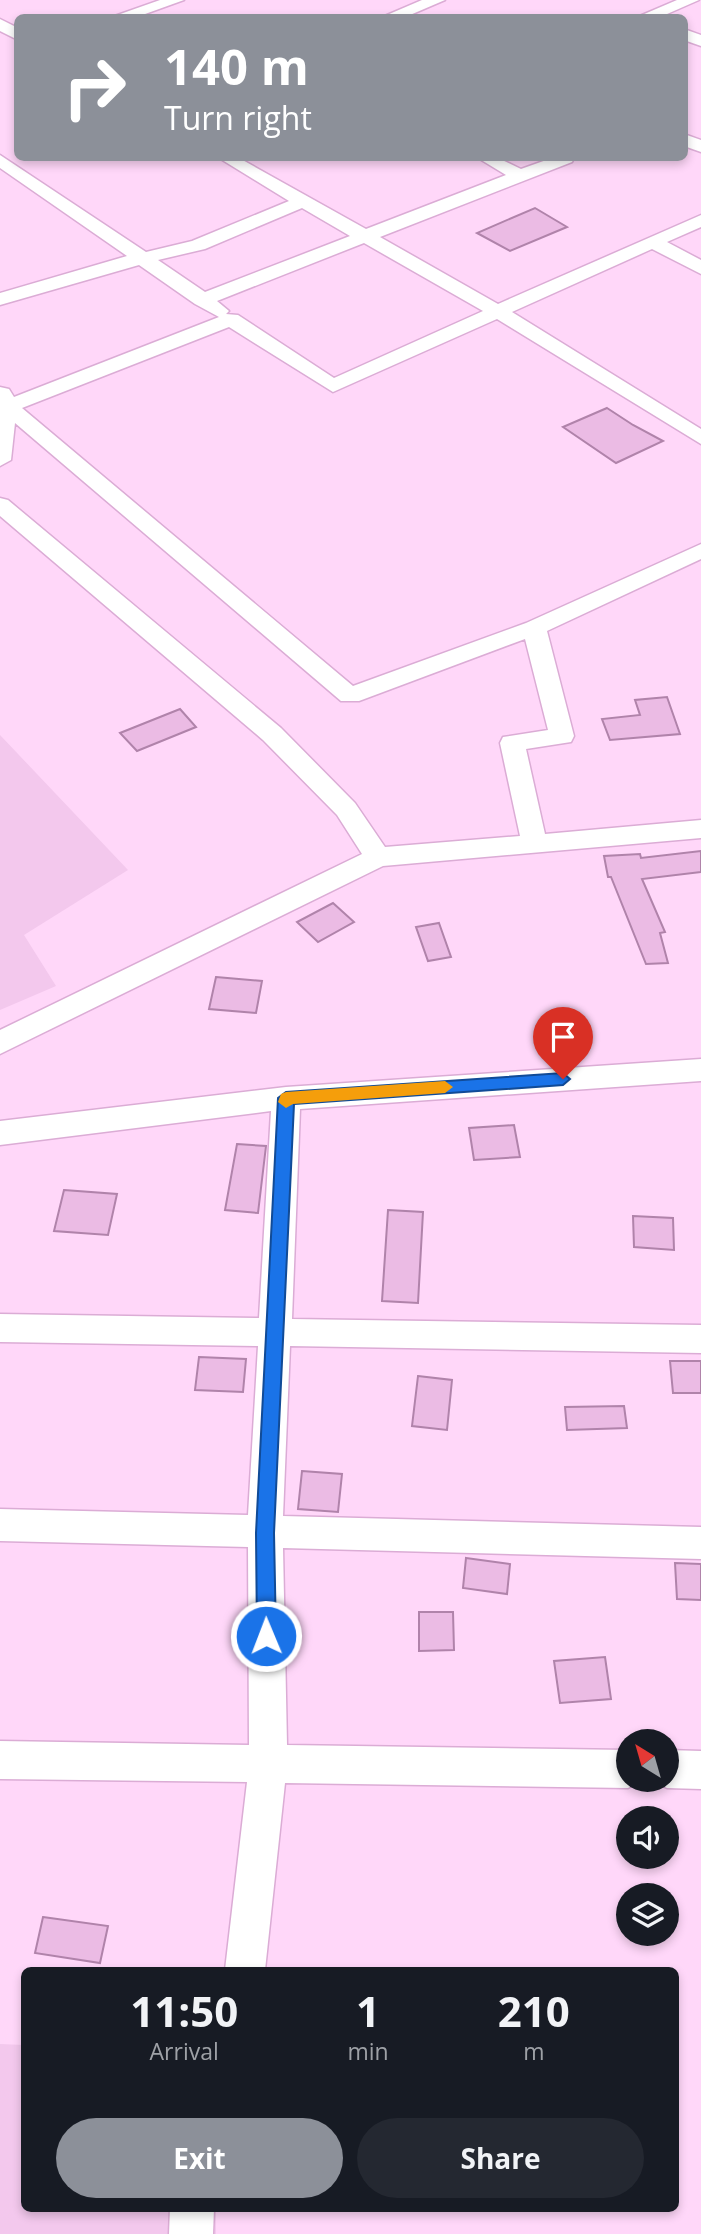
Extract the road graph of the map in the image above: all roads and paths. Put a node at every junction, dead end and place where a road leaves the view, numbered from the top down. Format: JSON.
{"nodes":[{"id":1,"x":176,"y":0,"type":"edge"},
{"id":2,"x":393,"y":0,"type":"edge"},
{"id":3,"x":438,"y":0,"type":"edge"},
{"id":4,"x":691,"y":0,"type":"edge"},
{"id":5,"x":411,"y":9,"type":"junction"},
{"id":6,"x":129,"y":14,"type":"edge"},
{"id":7,"x":398,"y":14,"type":"edge"},
{"id":8,"x":421,"y":14,"type":"edge"},
{"id":9,"x":653,"y":14,"type":"edge"},
{"id":10,"x":0,"y":160,"type":"edge"},
{"id":11,"x":232,"y":161,"type":"edge"},
{"id":12,"x":492,"y":161,"type":"edge"},
{"id":13,"x":558,"y":161,"type":"edge"},
{"id":14,"x":520,"y":176,"type":"junction"},
{"id":15,"x":304,"y":201,"type":"junction"},
{"id":16,"x":701,"y":220,"type":"edge"},
{"id":17,"x":365,"y":236,"type":"junction"},
{"id":18,"x":652,"y":241,"type":"junction"},
{"id":19,"x":140,"y":259,"type":"junction"},
{"id":20,"x":701,"y":268,"type":"edge"},
{"id":21,"x":0,"y":299,"type":"edge"},
{"id":22,"x":202,"y":300,"type":"junction"},
{"id":23,"x":499,"y":313,"type":"junction"},
{"id":24,"x":231,"y":319,"type":"junction"},
{"id":25,"x":2,"y":401,"type":"edge"},
{"id":26,"x":701,"y":438,"type":"edge"},
{"id":27,"x":0,"y":460,"type":"edge"},
{"id":28,"x":0,"y":505,"type":"edge"},
{"id":29,"x":701,"y":551,"type":"edge"},
{"id":30,"x":534,"y":628,"type":"junction"},
{"id":31,"x":701,"y":829,"type":"edge"},
{"id":32,"x":534,"y":842,"type":"junction"},
{"id":33,"x":378,"y":857,"type":"junction"},
{"id":34,"x":0,"y":1043,"type":"edge"},
{"id":35,"x":701,"y":1070,"type":"edge"},
{"id":36,"x":286,"y":1098,"type":"junction"},
{"id":37,"x":0,"y":1133,"type":"edge"},
{"id":38,"x":0,"y":1328,"type":"edge"},
{"id":39,"x":275,"y":1330,"type":"junction"},
{"id":40,"x":701,"y":1339,"type":"edge"},
{"id":41,"x":0,"y":1525,"type":"edge"},
{"id":42,"x":265,"y":1533,"type":"junction"},
{"id":43,"x":701,"y":1544,"type":"edge"},
{"id":44,"x":0,"y":1760,"type":"edge"},
{"id":45,"x":268,"y":1765,"type":"junction"},
{"id":46,"x":616,"y":1769,"type":"edge"},
{"id":47,"x":679,"y":1769,"type":"edge"},
{"id":48,"x":701,"y":1770,"type":"edge"},
{"id":49,"x":245,"y":1967,"type":"edge"},
{"id":50,"x":191,"y":2212,"type":"edge"},
{"id":51,"x":191,"y":2234,"type":"edge"}],
"edges":[{"from":1,"to":6,"type":"street"},
{"from":2,"to":5,"type":"street"},
{"from":3,"to":5,"type":"street"},
{"from":4,"to":9,"type":"street"},
{"from":5,"to":7,"type":"street"},
{"from":5,"to":8,"type":"street"},
{"from":10,"to":19,"type":"street"},
{"from":11,"to":15,"type":"street"},
{"from":12,"to":14,"type":"street"},
{"from":13,"to":14,"type":"street"},
{"from":14,"to":17,"type":"street"},
{"from":15,"to":17,"type":"street"},
{"from":15,"to":19,"type":"street"},
{"from":16,"to":18,"type":"street"},
{"from":17,"to":22,"type":"street"},
{"from":17,"to":23,"type":"street"},
{"from":18,"to":20,"type":"street"},
{"from":18,"to":23,"type":"street"},
{"from":19,"to":21,"type":"street"},
{"from":19,"to":22,"type":"street"},
{"from":22,"to":24,"type":"street"},
{"from":23,"to":24,"type":"street"},
{"from":23,"to":26,"type":"street"},
{"from":24,"to":25,"type":"street"},
{"from":25,"to":27,"type":"street"},
{"from":25,"to":30,"type":"street"},
{"from":28,"to":33,"type":"street"},
{"from":29,"to":30,"type":"street"},
{"from":30,"to":32,"type":"street"},
{"from":31,"to":32,"type":"street"},
{"from":32,"to":33,"type":"street"},
{"from":33,"to":34,"type":"street"},
{"from":35,"to":36,"type":"street"},
{"from":36,"to":37,"type":"street"},
{"from":36,"to":39,"type":"street"},
{"from":38,"to":39,"type":"street"},
{"from":39,"to":40,"type":"street"},
{"from":39,"to":42,"type":"street"},
{"from":41,"to":42,"type":"street"},
{"from":42,"to":43,"type":"street"},
{"from":42,"to":45,"type":"street"},
{"from":44,"to":45,"type":"street"},
{"from":45,"to":46,"type":"street"},
{"from":45,"to":49,"type":"street"},
{"from":47,"to":48,"type":"street"},
{"from":50,"to":51,"type":"street"}]}
